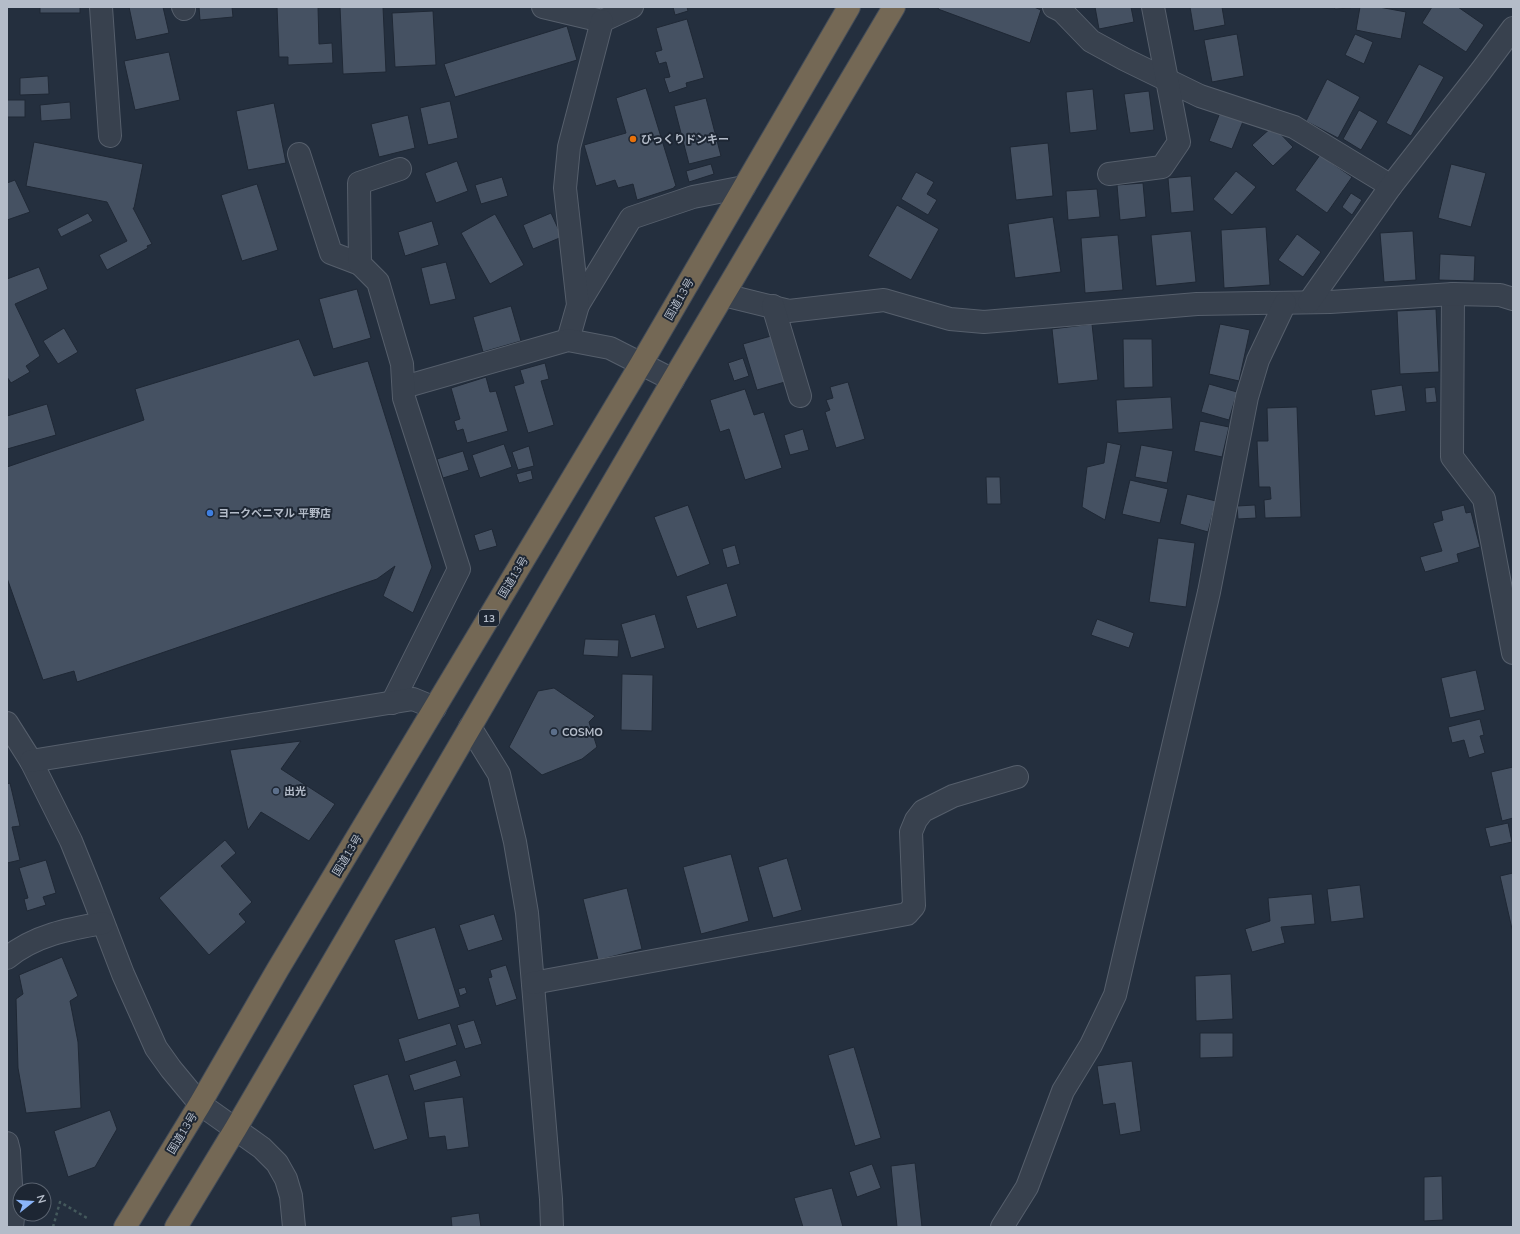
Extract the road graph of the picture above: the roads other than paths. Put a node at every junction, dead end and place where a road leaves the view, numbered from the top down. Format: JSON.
{"nodes":[{"id":1,"x":101,"y":7,"type":"edge"},
{"id":2,"x":543,"y":7,"type":"edge"},
{"id":3,"x":632,"y":7,"type":"edge"},
{"id":4,"x":849,"y":7,"type":"edge"},
{"id":5,"x":894,"y":7,"type":"edge"},
{"id":6,"x":1054,"y":7,"type":"edge"},
{"id":7,"x":1153,"y":7,"type":"edge"},
{"id":8,"x":602,"y":21,"type":"junction"},
{"id":9,"x":1513,"y":28,"type":"edge"},
{"id":10,"x":1167,"y":80,"type":"junction"},
{"id":11,"x":110,"y":136,"type":"dead end"},
{"id":12,"x":299,"y":154,"type":"dead end"},
{"id":13,"x":400,"y":169,"type":"dead end"},
{"id":14,"x":1109,"y":174,"type":"dead end"},
{"id":15,"x":1392,"y":186,"type":"junction"},
{"id":16,"x":744,"y":188,"type":"junction"},
{"id":17,"x":360,"y":264,"type":"junction"},
{"id":18,"x":1453,"y":294,"type":"junction"},
{"id":19,"x":724,"y":295,"type":"junction"},
{"id":20,"x":1513,"y":299,"type":"edge"},
{"id":21,"x":1309,"y":302,"type":"junction"},
{"id":22,"x":1285,"y":303,"type":"junction"},
{"id":23,"x":578,"y":305,"type":"junction"},
{"id":24,"x":773,"y":306,"type":"junction"},
{"id":25,"x":568,"y":340,"type":"junction"},
{"id":26,"x":642,"y":364,"type":"junction"},
{"id":27,"x":673,"y":380,"type":"junction"},
{"id":28,"x":404,"y":387,"type":"junction"},
{"id":29,"x":800,"y":396,"type":"dead end"},
{"id":30,"x":1513,"y":653,"type":"edge"},
{"id":31,"x":392,"y":703,"type":"junction"},
{"id":32,"x":435,"y":708,"type":"junction"},
{"id":33,"x":7,"y":723,"type":"edge"},
{"id":34,"x":470,"y":727,"type":"junction"},
{"id":35,"x":13,"y":744,"type":"edge"},
{"id":36,"x":31,"y":761,"type":"junction"},
{"id":37,"x":1017,"y":777,"type":"dead end"},
{"id":38,"x":104,"y":923,"type":"junction"},
{"id":39,"x":7,"y":958,"type":"edge"},
{"id":40,"x":533,"y":984,"type":"junction"},
{"id":41,"x":200,"y":1104,"type":"junction"},
{"id":42,"x":236,"y":1128,"type":"junction"},
{"id":43,"x":7,"y":1143,"type":"edge"},
{"id":44,"x":12,"y":1227,"type":"edge"},
{"id":45,"x":125,"y":1227,"type":"edge"},
{"id":46,"x":176,"y":1227,"type":"edge"},
{"id":47,"x":294,"y":1227,"type":"edge"},
{"id":48,"x":552,"y":1227,"type":"edge"},
{"id":49,"x":1002,"y":1227,"type":"edge"}],
"edges":[{"from":1,"to":11,"type":"street"},
{"from":2,"to":8,"type":"street"},
{"from":3,"to":8,"type":"street"},
{"from":4,"to":16,"type":"highway","name":"国道13号","number":"13"},
{"from":5,"to":19,"type":"highway"},
{"from":6,"to":10,"type":"street"},
{"from":7,"to":10,"type":"street"},
{"from":8,"to":23,"type":"street"},
{"from":9,"to":15,"type":"street"},
{"from":10,"to":14,"type":"street"},
{"from":10,"to":15,"type":"street"},
{"from":12,"to":17,"type":"street"},
{"from":13,"to":17,"type":"street"},
{"from":15,"to":21,"type":"street"},
{"from":16,"to":23,"type":"street"},
{"from":16,"to":26,"type":"highway","name":"国道13号","number":"13"},
{"from":17,"to":28,"type":"street"},
{"from":18,"to":20,"type":"street"},
{"from":18,"to":21,"type":"street"},
{"from":18,"to":30,"type":"street"},
{"from":19,"to":24,"type":"street"},
{"from":19,"to":27,"type":"highway"},
{"from":21,"to":22,"type":"street"},
{"from":22,"to":24,"type":"street"},
{"from":22,"to":49,"type":"street"},
{"from":23,"to":25,"type":"street"},
{"from":24,"to":29,"type":"street"},
{"from":25,"to":26,"type":"street"},
{"from":25,"to":28,"type":"street"},
{"from":26,"to":27,"type":"street"},
{"from":26,"to":32,"type":"highway","name":"国道13号","number":"13"},
{"from":27,"to":34,"type":"highway"},
{"from":28,"to":31,"type":"street"},
{"from":31,"to":32,"type":"street"},
{"from":31,"to":36,"type":"street"},
{"from":32,"to":41,"type":"highway","name":"国道13号","number":"13"},
{"from":33,"to":35,"type":"street"},
{"from":34,"to":40,"type":"street"},
{"from":34,"to":42,"type":"highway"},
{"from":35,"to":36,"type":"street"},
{"from":36,"to":38,"type":"street"},
{"from":37,"to":40,"type":"street"},
{"from":38,"to":39,"type":"street"},
{"from":38,"to":41,"type":"street"},
{"from":40,"to":48,"type":"street"},
{"from":41,"to":42,"type":"street"},
{"from":41,"to":45,"type":"highway","name":"国道13号","number":"13"},
{"from":42,"to":46,"type":"highway"},
{"from":42,"to":47,"type":"street"},
{"from":43,"to":44,"type":"street"}]}
